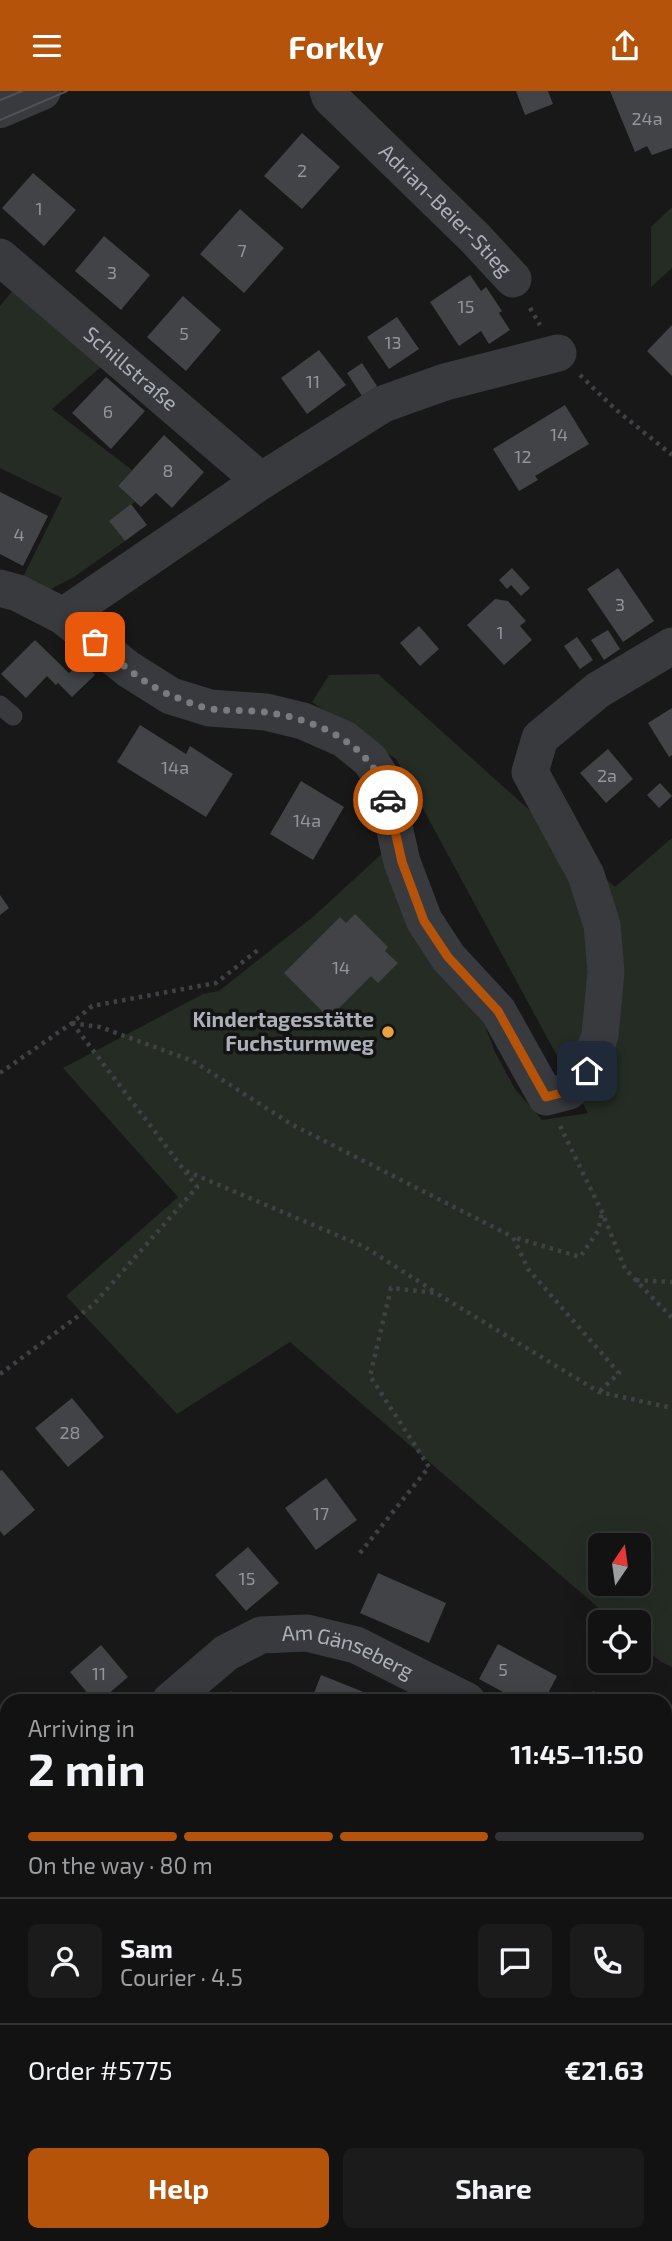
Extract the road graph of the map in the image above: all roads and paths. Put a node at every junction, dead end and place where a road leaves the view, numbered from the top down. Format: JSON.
{"nodes":[{"id":1,"x":42,"y":91,"type":"edge"},
{"id":2,"x":328,"y":91,"type":"edge"},
{"id":3,"x":0,"y":109,"type":"edge"},
{"id":4,"x":0,"y":257,"type":"edge"},
{"id":5,"x":513,"y":279,"type":"joint"},
{"id":6,"x":558,"y":353,"type":"junction"},
{"id":7,"x":672,"y":454,"type":"edge"},
{"id":8,"x":261,"y":481,"type":"junction"},
{"id":9,"x":0,"y":588,"type":"edge"},
{"id":10,"x":62,"y":615,"type":"junction"},
{"id":11,"x":672,"y":646,"type":"edge"},
{"id":12,"x":258,"y":950,"type":"dead end"},
{"id":13,"x":72,"y":1023,"type":"junction"},
{"id":14,"x":0,"y":1073,"type":"edge"},
{"id":15,"x":546,"y":1097,"type":"junction"},
{"id":16,"x":184,"y":1170,"type":"junction"},
{"id":17,"x":602,"y":1212,"type":"junction"},
{"id":18,"x":513,"y":1237,"type":"junction"},
{"id":19,"x":636,"y":1280,"type":"junction"},
{"id":20,"x":672,"y":1282,"type":"edge"},
{"id":21,"x":436,"y":1293,"type":"junction"},
{"id":22,"x":672,"y":1318,"type":"edge"},
{"id":23,"x":0,"y":1374,"type":"edge"},
{"id":24,"x":599,"y":1392,"type":"junction"},
{"id":25,"x":672,"y":1408,"type":"edge"},
{"id":26,"x":360,"y":1553,"type":"dead end"},
{"id":27,"x":178,"y":1694,"type":"edge"},
{"id":28,"x":453,"y":1694,"type":"edge"}],
"edges":[{"from":1,"to":3,"type":"street"},
{"from":2,"to":5,"type":"street","name":"Adrian-Beier-Stieg"},
{"from":4,"to":8,"type":"street","name":"Schillstraße"},
{"from":5,"to":6,"type":"path","name":"Adrian-Beier-Stieg"},
{"from":6,"to":7,"type":"path","name":"Adrian-Beier-Stieg"},
{"from":6,"to":8,"type":"street"},
{"from":8,"to":10,"type":"street"},
{"from":9,"to":10,"type":"street"},
{"from":10,"to":15,"type":"street"},
{"from":11,"to":15,"type":"street"},
{"from":12,"to":13,"type":"path"},
{"from":13,"to":14,"type":"path"},
{"from":13,"to":16,"type":"path"},
{"from":13,"to":18,"type":"path"},
{"from":15,"to":17,"type":"path"},
{"from":16,"to":21,"type":"path"},
{"from":16,"to":23,"type":"path"},
{"from":17,"to":18,"type":"path"},
{"from":17,"to":19,"type":"path"},
{"from":18,"to":24,"type":"path"},
{"from":19,"to":20,"type":"path"},
{"from":19,"to":22,"type":"path"},
{"from":21,"to":24,"type":"path"},
{"from":21,"to":26,"type":"path"},
{"from":24,"to":25,"type":"path"},
{"from":27,"to":28,"type":"street","name":"Am Gänseberg"}]}
